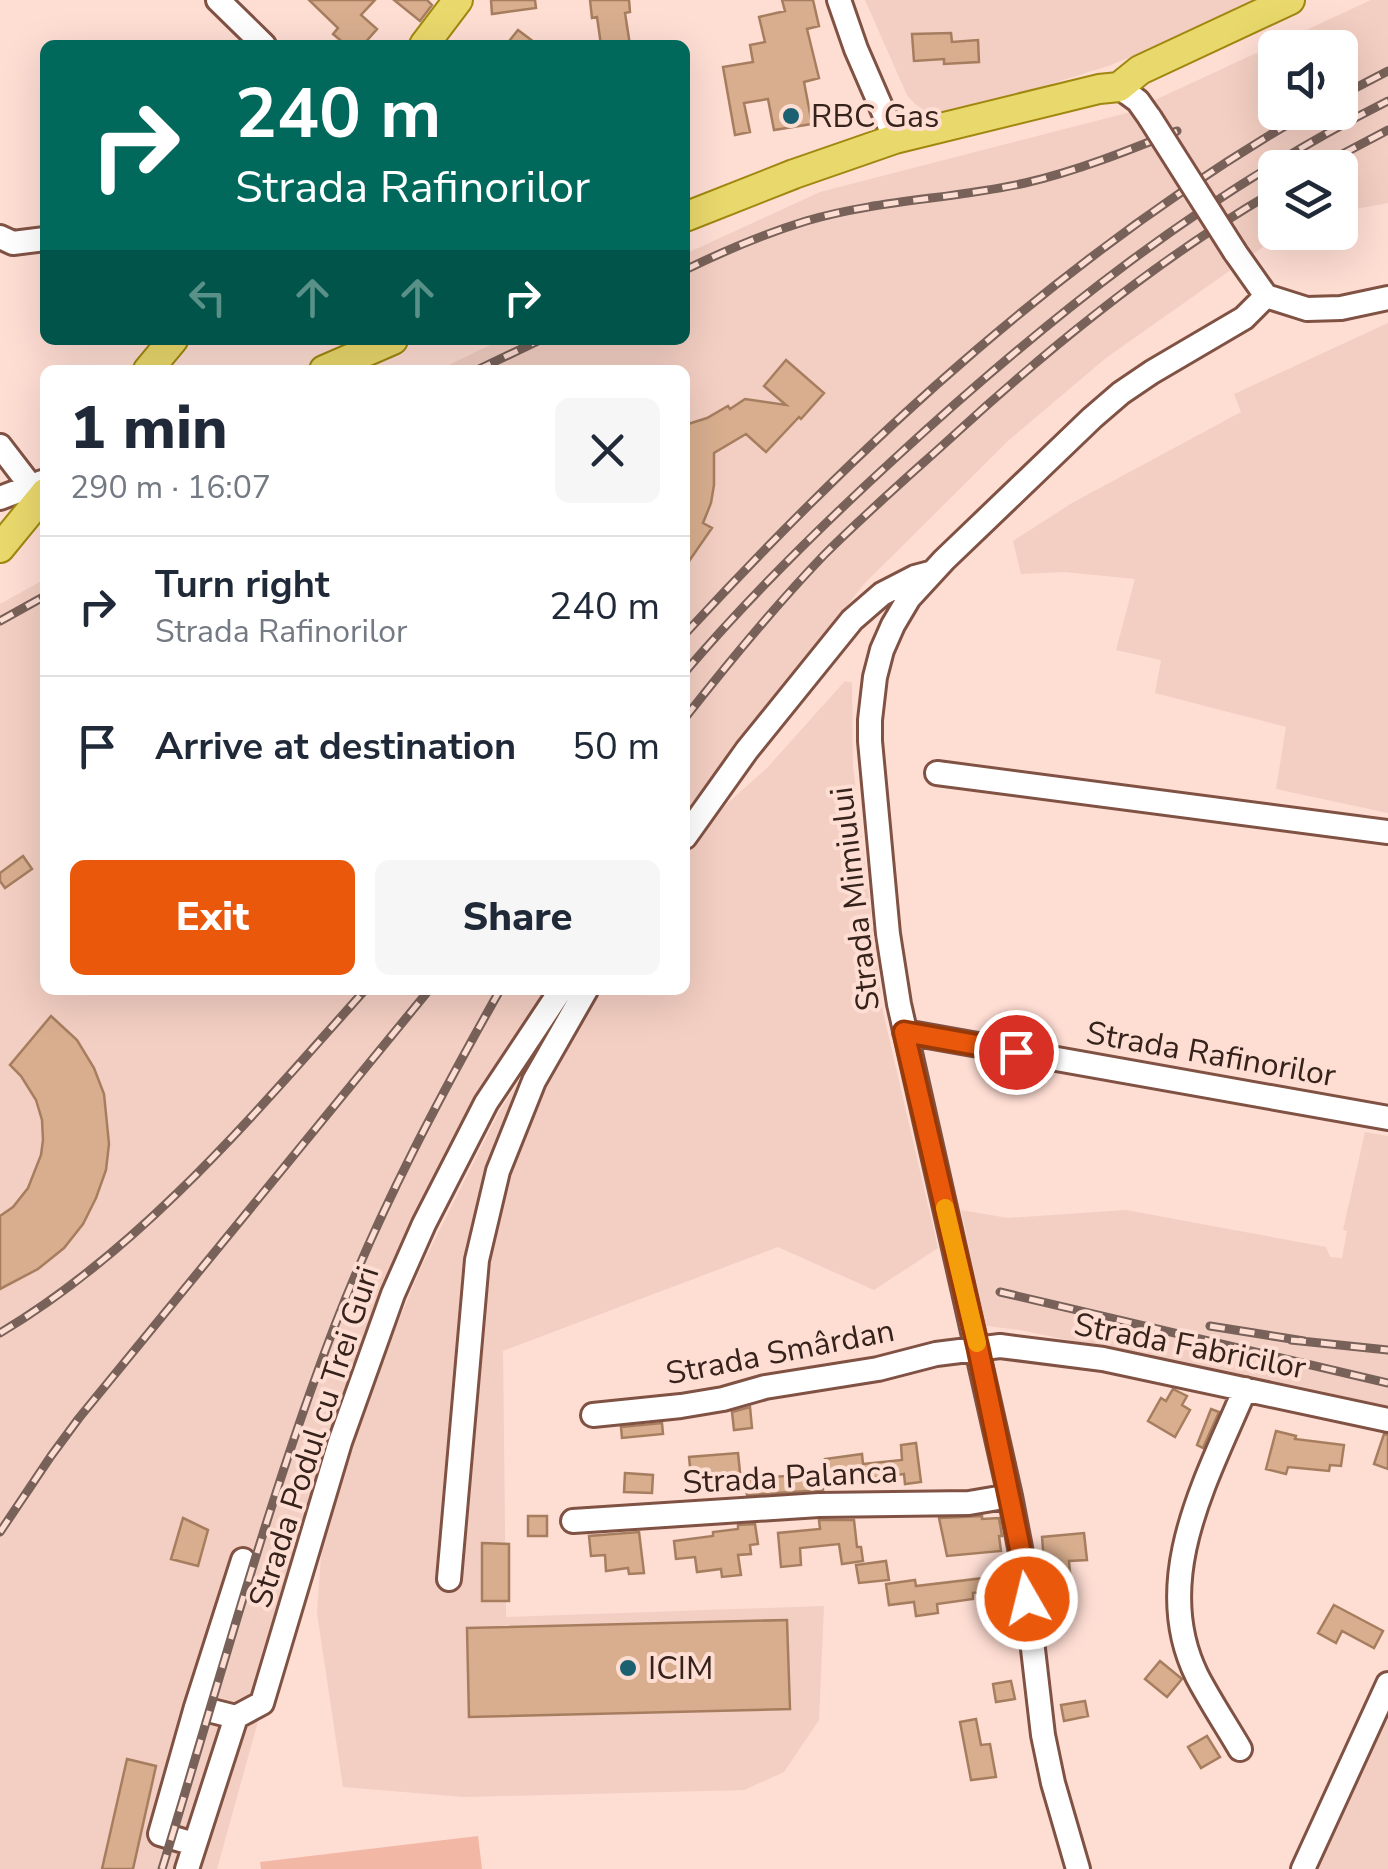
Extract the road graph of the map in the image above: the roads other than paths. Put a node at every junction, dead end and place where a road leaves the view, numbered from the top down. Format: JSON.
{"nodes":[{"id":1,"x":218,"y":0,"type":"edge"},
{"id":2,"x":458,"y":0,"type":"edge"},
{"id":3,"x":838,"y":0,"type":"edge"},
{"id":4,"x":1290,"y":0,"type":"edge"},
{"id":5,"x":259,"y":40,"type":"edge"},
{"id":6,"x":428,"y":40,"type":"edge"},
{"id":7,"x":1119,"y":87,"type":"junction"},
{"id":8,"x":894,"y":139,"type":"junction"},
{"id":9,"x":690,"y":215,"type":"edge"},
{"id":10,"x":0,"y":237,"type":"edge"},
{"id":11,"x":40,"y":240,"type":"edge"},
{"id":12,"x":1266,"y":296,"type":"junction"},
{"id":13,"x":1388,"y":298,"type":"edge"},
{"id":14,"x":169,"y":345,"type":"edge"},
{"id":15,"x":381,"y":345,"type":"edge"},
{"id":16,"x":152,"y":365,"type":"edge"},
{"id":17,"x":335,"y":365,"type":"edge"},
{"id":18,"x":0,"y":446,"type":"edge"},
{"id":19,"x":40,"y":486,"type":"edge"},
{"id":20,"x":0,"y":498,"type":"edge"},
{"id":21,"x":40,"y":530,"type":"edge"},
{"id":22,"x":0,"y":548,"type":"edge"},
{"id":23,"x":0,"y":560,"type":"edge"},
{"id":24,"x":932,"y":572,"type":"junction"},
{"id":25,"x":938,"y":774,"type":"dead end"},
{"id":26,"x":690,"y":829,"type":"edge"},
{"id":27,"x":1388,"y":832,"type":"edge"},
{"id":28,"x":558,"y":995,"type":"edge"},
{"id":29,"x":583,"y":995,"type":"edge"},
{"id":30,"x":904,"y":1032,"type":"junction"},
{"id":31,"x":1388,"y":1118,"type":"edge"},
{"id":32,"x":978,"y":1348,"type":"junction"},
{"id":33,"x":1246,"y":1388,"type":"junction"},
{"id":34,"x":593,"y":1415,"type":"dead end"},
{"id":35,"x":1388,"y":1420,"type":"edge"},
{"id":36,"x":1010,"y":1496,"type":"junction"},
{"id":37,"x":573,"y":1521,"type":"dead end"},
{"id":38,"x":244,"y":1560,"type":"dead end"},
{"id":39,"x":448,"y":1579,"type":"dead end"},
{"id":40,"x":1388,"y":1684,"type":"edge"},
{"id":41,"x":196,"y":1707,"type":"junction"},
{"id":42,"x":238,"y":1716,"type":"junction"},
{"id":43,"x":1240,"y":1749,"type":"dead end"},
{"id":44,"x":194,"y":1844,"type":"junction"},
{"id":45,"x":187,"y":1869,"type":"edge"},
{"id":46,"x":1078,"y":1869,"type":"edge"},
{"id":47,"x":1303,"y":1869,"type":"edge"}],
"edges":[{"from":1,"to":5,"type":"street"},
{"from":2,"to":6,"type":"main road"},
{"from":3,"to":8,"type":"street"},
{"from":4,"to":7,"type":"main road"},
{"from":7,"to":8,"type":"main road"},
{"from":7,"to":12,"type":"street","bridge":true},
{"from":8,"to":9,"type":"main road"},
{"from":10,"to":11,"type":"street"},
{"from":12,"to":13,"type":"street"},
{"from":12,"to":24,"type":"street"},
{"from":14,"to":16,"type":"main road"},
{"from":15,"to":17,"type":"main road"},
{"from":18,"to":19,"type":"street"},
{"from":19,"to":20,"type":"street"},
{"from":19,"to":22,"type":"main road"},
{"from":21,"to":23,"type":"main road"},
{"from":24,"to":26,"type":"street"},
{"from":24,"to":30,"type":"street","name":"Strada Mimiului"},
{"from":25,"to":27,"type":"street"},
{"from":28,"to":42,"type":"street","name":"Strada Podul cu Trei Guri"},
{"from":29,"to":39,"type":"street"},
{"from":30,"to":31,"type":"street","name":"Strada Rafinorilor"},
{"from":30,"to":32,"type":"street","name":"Strada Mimiului"},
{"from":32,"to":33,"type":"street","name":"Strada Fabricilor"},
{"from":32,"to":34,"type":"street","name":"Strada Smârdan"},
{"from":32,"to":36,"type":"street","name":"Strada Mimiului"},
{"from":33,"to":35,"type":"street","name":"Strada Fabricilor"},
{"from":33,"to":43,"type":"street"},
{"from":36,"to":37,"type":"street","name":"Strada Palanca"},
{"from":36,"to":46,"type":"street","name":"Strada Mimiului"},
{"from":38,"to":41,"type":"street"},
{"from":40,"to":47,"type":"street"},
{"from":41,"to":42,"type":"street"},
{"from":41,"to":44,"type":"street"},
{"from":42,"to":44,"type":"street"},
{"from":44,"to":45,"type":"street"}]}
